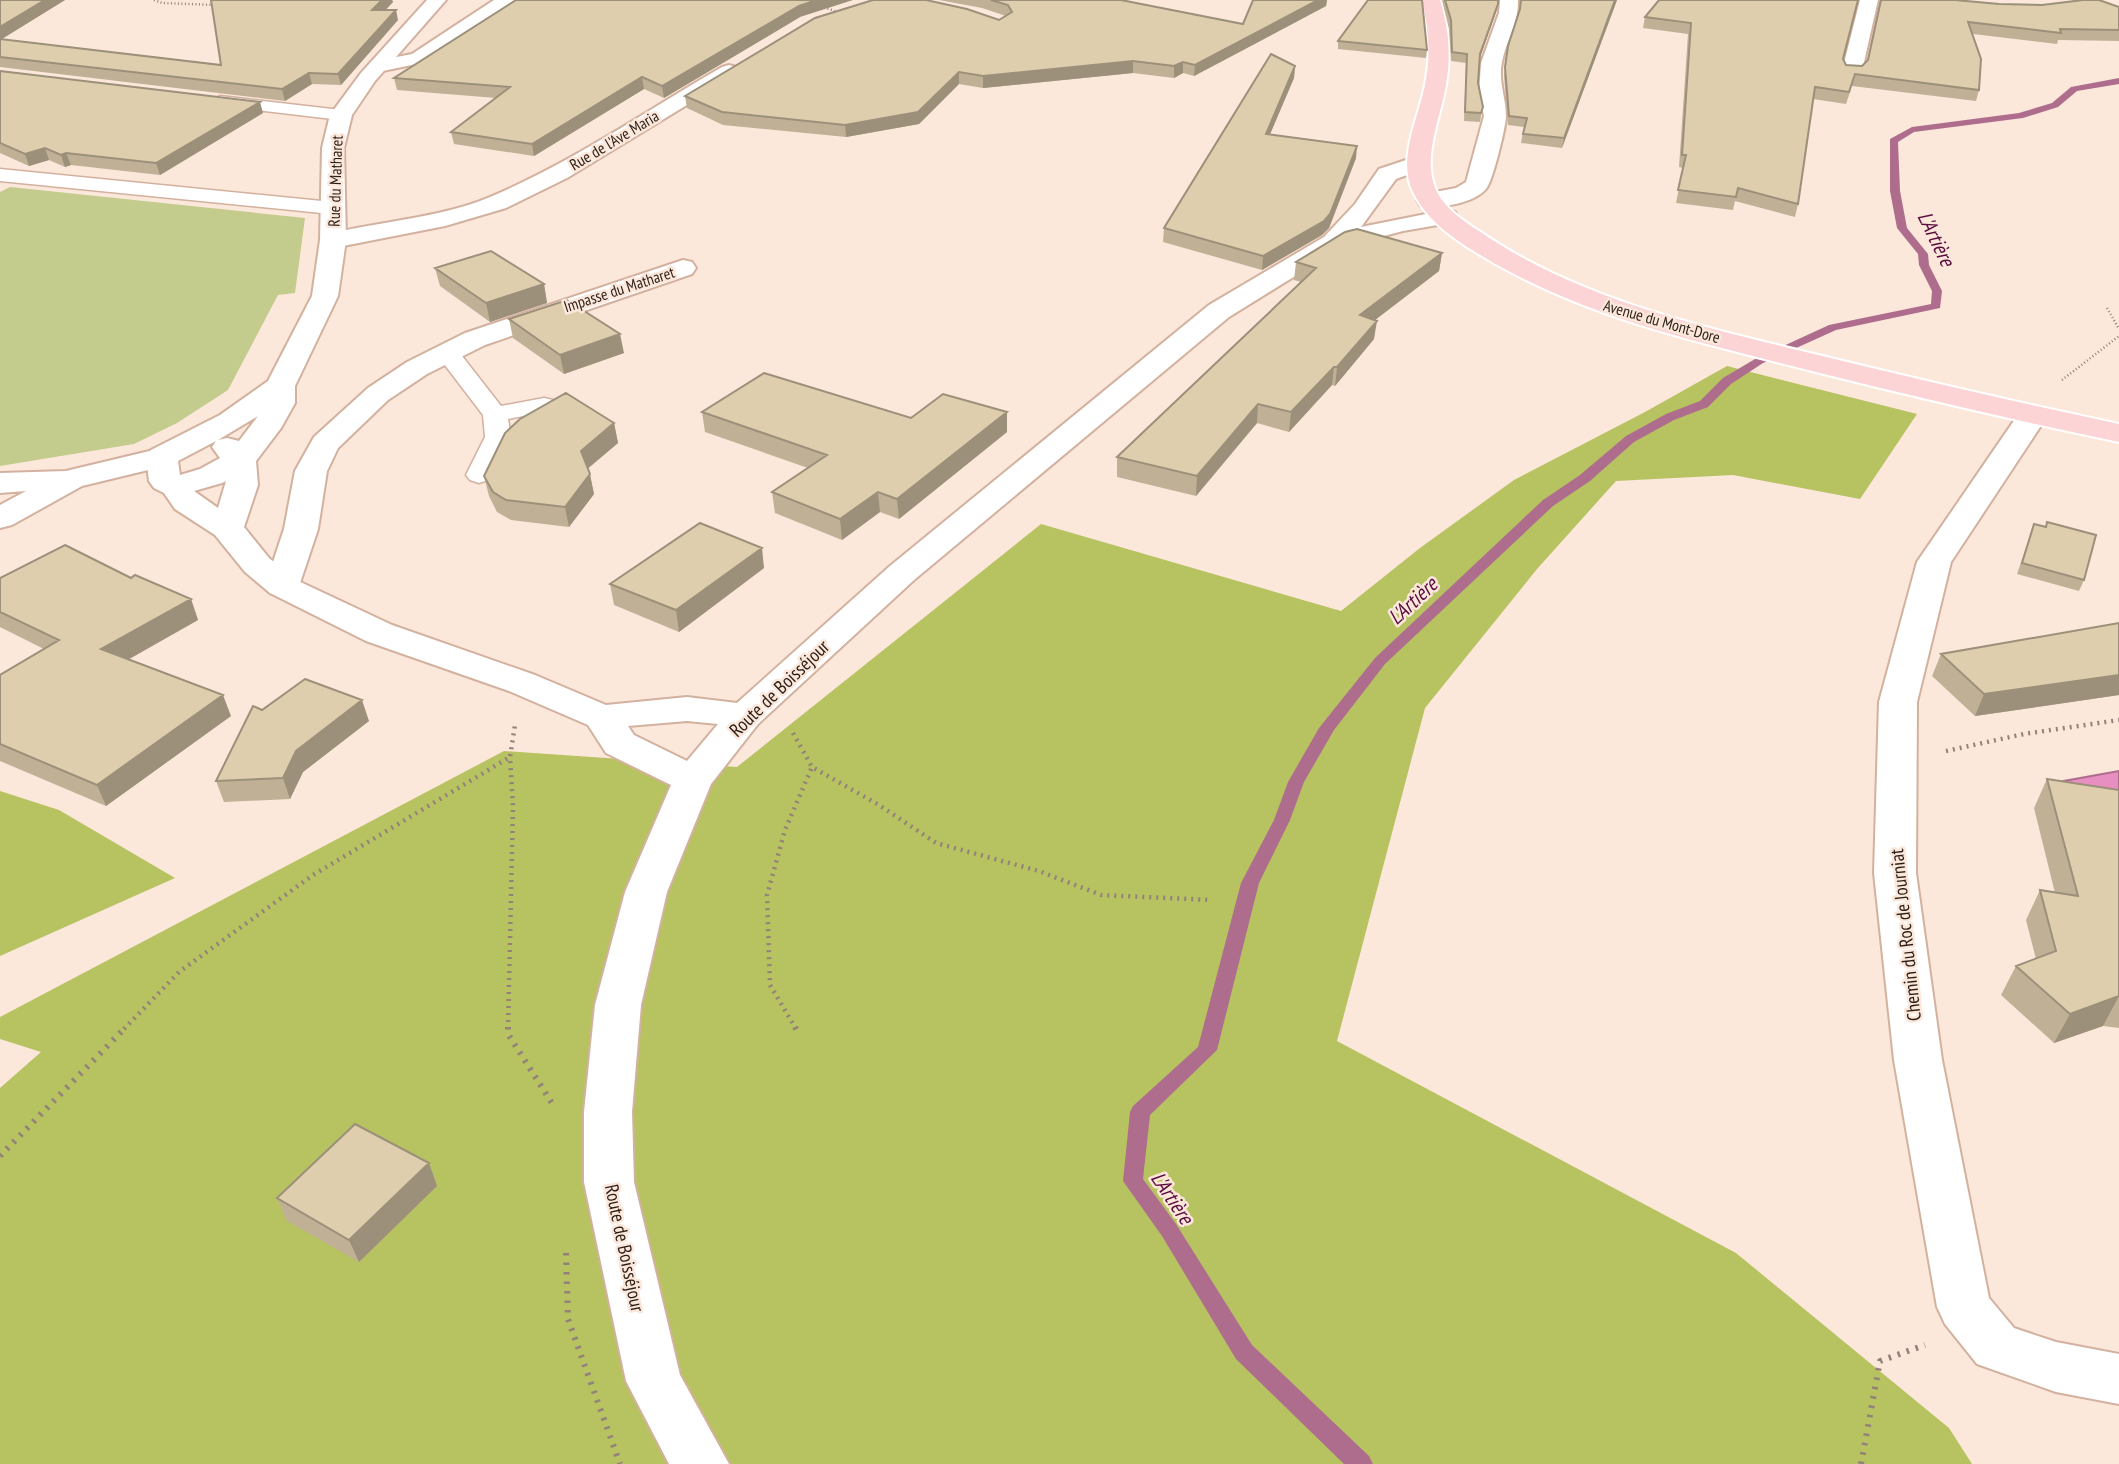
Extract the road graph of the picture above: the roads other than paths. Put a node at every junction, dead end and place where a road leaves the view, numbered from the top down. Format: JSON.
{"nodes":[{"id":1,"x":437,"y":0,"type":"edge"},
{"id":2,"x":507,"y":0,"type":"edge"},
{"id":3,"x":1431,"y":0,"type":"edge"},
{"id":4,"x":1509,"y":0,"type":"edge"},
{"id":5,"x":1869,"y":0,"type":"edge"},
{"id":6,"x":745,"y":61,"type":"edge"},
{"id":7,"x":378,"y":66,"type":"junction"},
{"id":8,"x":1852,"y":71,"type":"edge"},
{"id":9,"x":205,"y":99,"type":"edge"},
{"id":10,"x":341,"y":115,"type":"junction"},
{"id":11,"x":1418,"y":163,"type":"junction"},
{"id":12,"x":0,"y":175,"type":"edge"},
{"id":13,"x":332,"y":208,"type":"junction"},
{"id":14,"x":1447,"y":217,"type":"junction"},
{"id":15,"x":1369,"y":220,"type":"junction"},
{"id":16,"x":333,"y":240,"type":"junction"},
{"id":17,"x":683,"y":268,"type":"dead end"},
{"id":18,"x":447,"y":352,"type":"junction"},
{"id":19,"x":280,"y":386,"type":"junction"},
{"id":20,"x":544,"y":405,"type":"edge"},
{"id":21,"x":495,"y":414,"type":"junction"},
{"id":22,"x":2033,"y":415,"type":"junction"},
{"id":23,"x":2119,"y":433,"type":"edge"},
{"id":24,"x":195,"y":442,"type":"junction"},
{"id":25,"x":240,"y":460,"type":"junction"},
{"id":26,"x":167,"y":475,"type":"junction"},
{"id":27,"x":479,"y":475,"type":"dead end"},
{"id":28,"x":71,"y":479,"type":"junction"},
{"id":29,"x":0,"y":483,"type":"edge"},
{"id":30,"x":0,"y":518,"type":"edge"},
{"id":31,"x":227,"y":528,"type":"junction"},
{"id":32,"x":282,"y":586,"type":"junction"},
{"id":33,"x":745,"y":716,"type":"junction"},
{"id":34,"x":602,"y":717,"type":"junction"},
{"id":35,"x":693,"y":780,"type":"junction"},
{"id":36,"x":2119,"y":1379,"type":"edge"},
{"id":37,"x":700,"y":1464,"type":"edge"}],
"edges":[{"from":1,"to":7,"type":"street","name":"Rue du Matharet"},
{"from":2,"to":7,"type":"street"},
{"from":3,"to":11,"type":"main road"},
{"from":4,"to":14,"type":"street"},
{"from":5,"to":8,"type":"street"},
{"from":6,"to":16,"type":"street","name":"Rue de l'Ave Maria"},
{"from":7,"to":10,"type":"street","name":"Rue du Matharet"},
{"from":9,"to":10,"type":"lane"},
{"from":10,"to":13,"type":"street","name":"Rue du Matharet"},
{"from":11,"to":14,"type":"main road"},
{"from":11,"to":15,"type":"street"},
{"from":12,"to":13,"type":"lane"},
{"from":13,"to":16,"type":"street","name":"Rue du Matharet"},
{"from":14,"to":15,"type":"street","name":"Route de Boisséjour"},
{"from":14,"to":15,"type":"street","name":"Route de Boisséjour"},
{"from":14,"to":22,"type":"main road","name":"Avenue du Mont-Dore"},
{"from":15,"to":33,"type":"street","name":"Route de Boisséjour"},
{"from":16,"to":19,"type":"street","name":"Rue du Matharet"},
{"from":17,"to":18,"type":"street","name":"Impasse du Matharet"},
{"from":18,"to":21,"type":"lane"},
{"from":18,"to":32,"type":"street","name":"Impasse du Matharet"},
{"from":19,"to":24,"type":"street","name":"Rue du Matharet"},
{"from":19,"to":25,"type":"street","name":"Rue du Matharet"},
{"from":20,"to":21,"type":"lane"},
{"from":21,"to":27,"type":"lane"},
{"from":22,"to":23,"type":"main road","name":"Avenue du Mont-Dore"},
{"from":22,"to":36,"type":"street","name":"Chemin du Roc de Journiat"},
{"from":24,"to":25,"type":"street"},
{"from":24,"to":26,"type":"street","name":"Rue du Matharet"},
{"from":25,"to":26,"type":"street","name":"Rue du Matharet"},
{"from":25,"to":31,"type":"street"},
{"from":26,"to":28,"type":"street"},
{"from":26,"to":31,"type":"street"},
{"from":28,"to":29,"type":"street"},
{"from":28,"to":30,"type":"street"},
{"from":31,"to":32,"type":"street"},
{"from":32,"to":34,"type":"street"},
{"from":33,"to":34,"type":"street"},
{"from":33,"to":35,"type":"street","name":"Route de Boisséjour"},
{"from":34,"to":35,"type":"street"},
{"from":35,"to":37,"type":"street","name":"Route de Boisséjour"}]}
